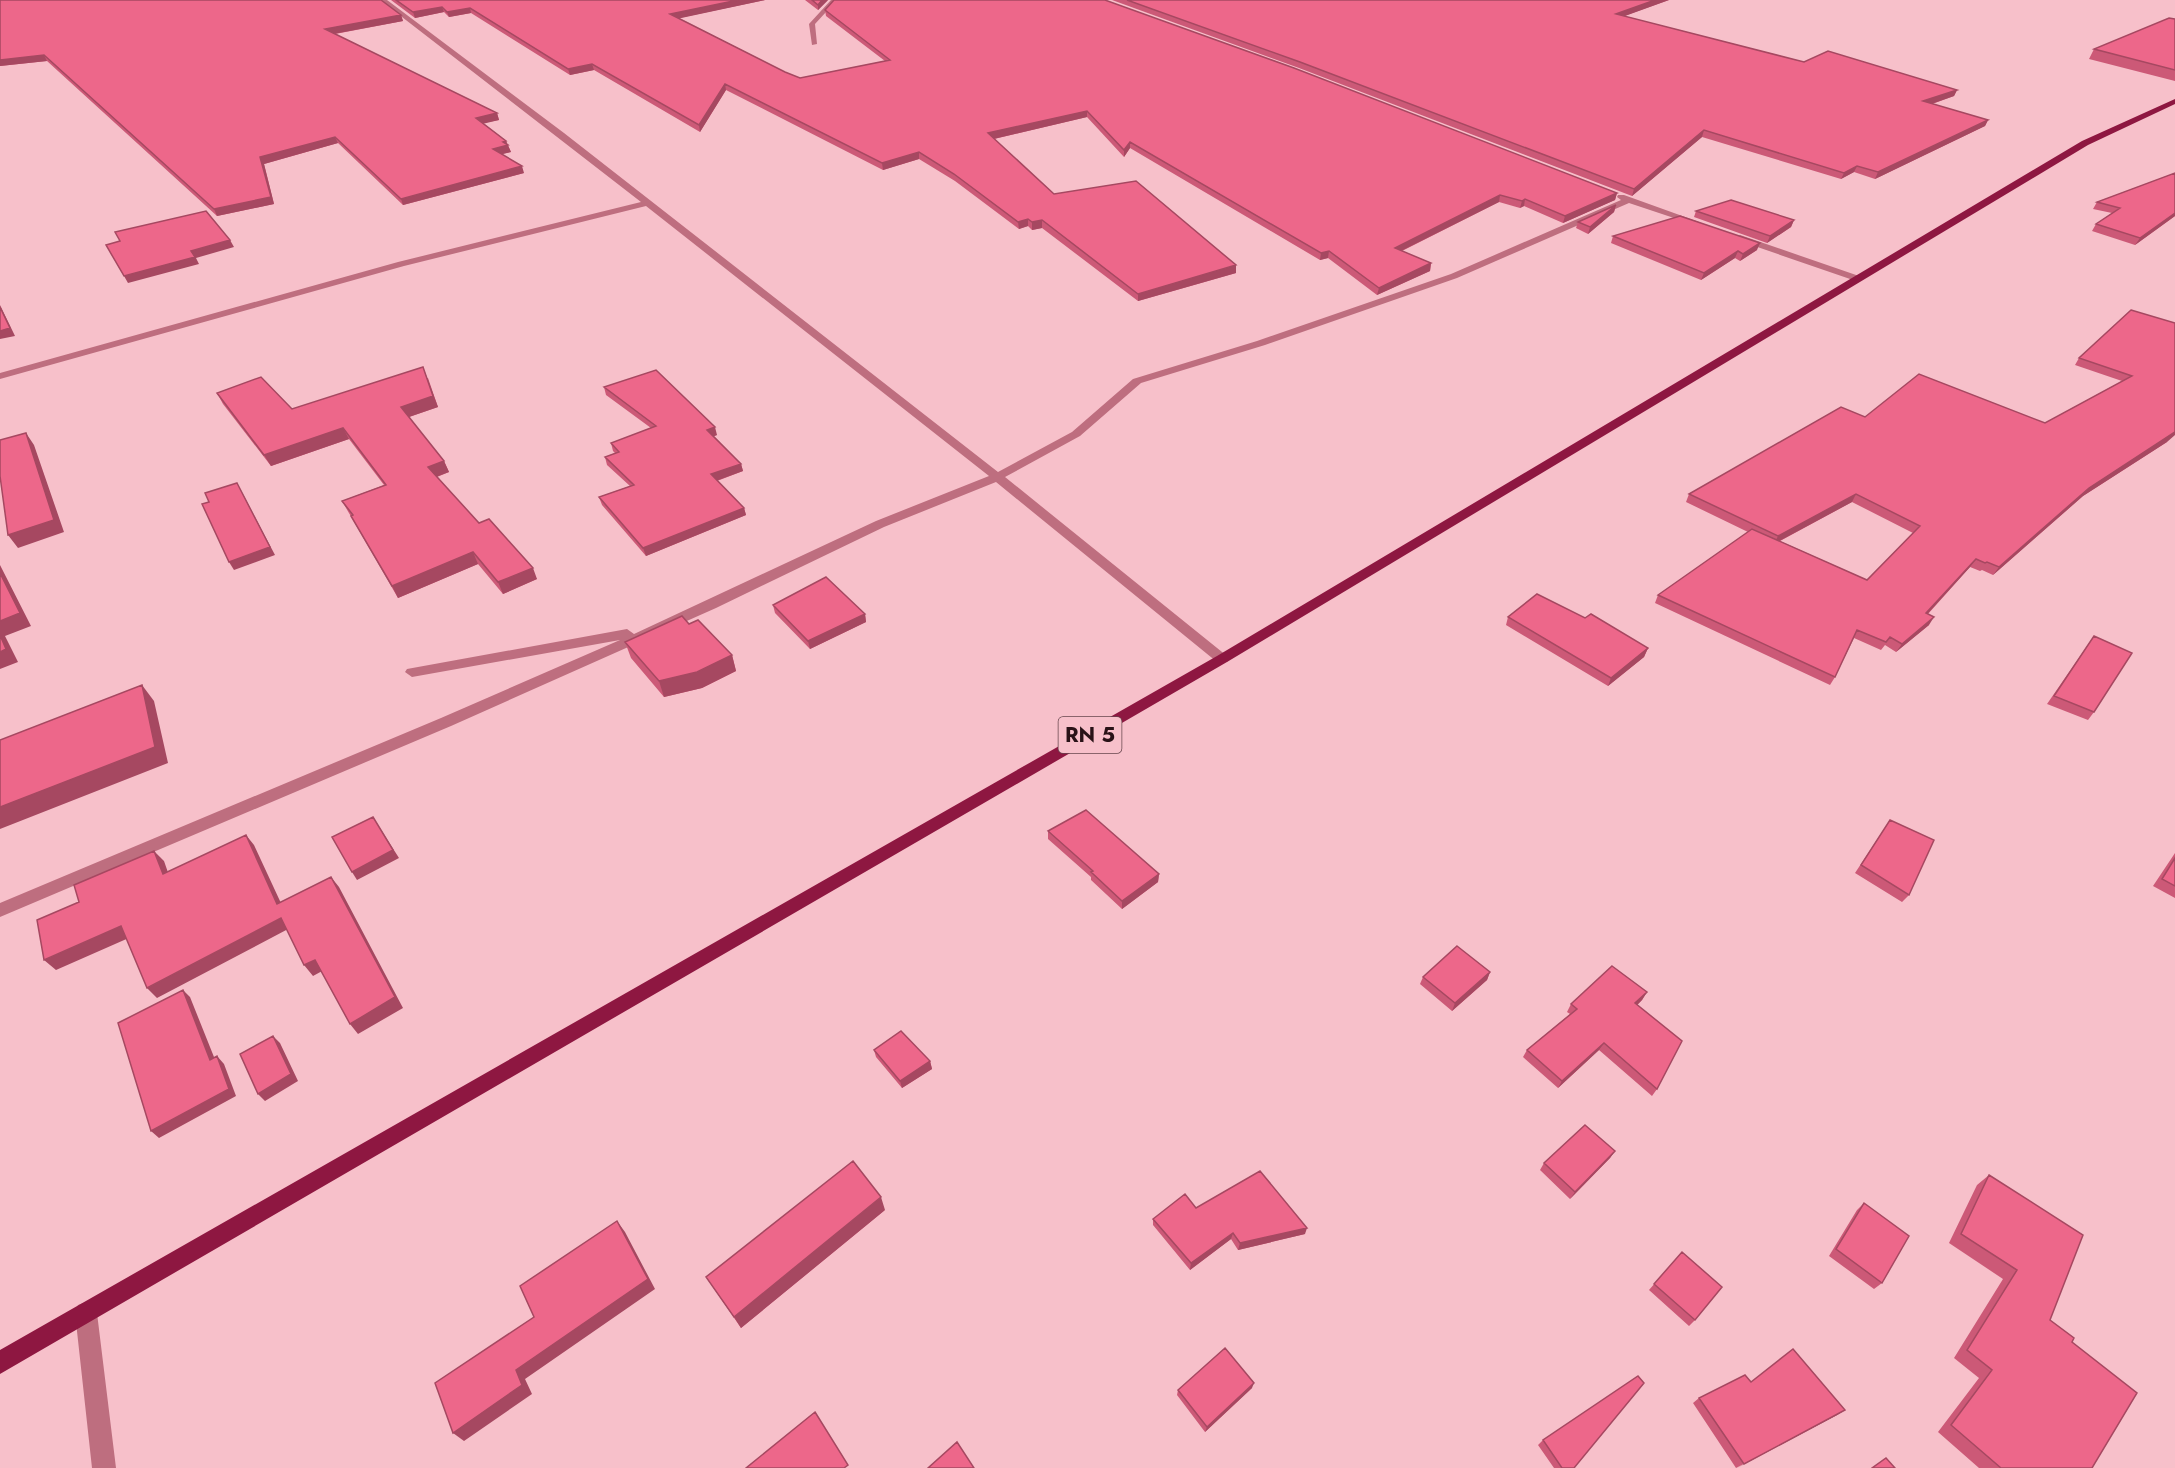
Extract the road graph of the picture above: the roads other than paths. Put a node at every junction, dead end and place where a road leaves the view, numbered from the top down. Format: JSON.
{"nodes":[{"id":1,"x":383,"y":0,"type":"edge"},
{"id":2,"x":834,"y":0,"type":"edge"},
{"id":3,"x":814,"y":44,"type":"dead end"},
{"id":4,"x":2175,"y":100,"type":"edge"},
{"id":5,"x":647,"y":203,"type":"junction"},
{"id":6,"x":1704,"y":226,"type":"edge"},
{"id":7,"x":1726,"y":233,"type":"edge"},
{"id":8,"x":1856,"y":278,"type":"junction"},
{"id":9,"x":0,"y":376,"type":"edge"},
{"id":10,"x":997,"y":477,"type":"junction"},
{"id":11,"x":651,"y":630,"type":"junction"},
{"id":12,"x":1222,"y":659,"type":"junction"},
{"id":13,"x":411,"y":672,"type":"dead end"},
{"id":14,"x":0,"y":910,"type":"edge"},
{"id":15,"x":86,"y":1313,"type":"junction"},
{"id":16,"x":0,"y":1363,"type":"edge"},
{"id":17,"x":104,"y":1468,"type":"edge"}],
"edges":[{"from":1,"to":5,"type":"street"},
{"from":2,"to":3,"type":"street"},
{"from":4,"to":8,"type":"main road","number":"RN 5"},
{"from":5,"to":9,"type":"street"},
{"from":5,"to":10,"type":"street"},
{"from":6,"to":10,"type":"street"},
{"from":7,"to":8,"type":"street"},
{"from":8,"to":12,"type":"main road","number":"RN 5"},
{"from":10,"to":11,"type":"street"},
{"from":10,"to":12,"type":"street"},
{"from":11,"to":13,"type":"street"},
{"from":11,"to":14,"type":"street"},
{"from":12,"to":15,"type":"main road","number":"RN 5"},
{"from":15,"to":16,"type":"main road","number":"RN 5"},
{"from":15,"to":17,"type":"street"}]}
